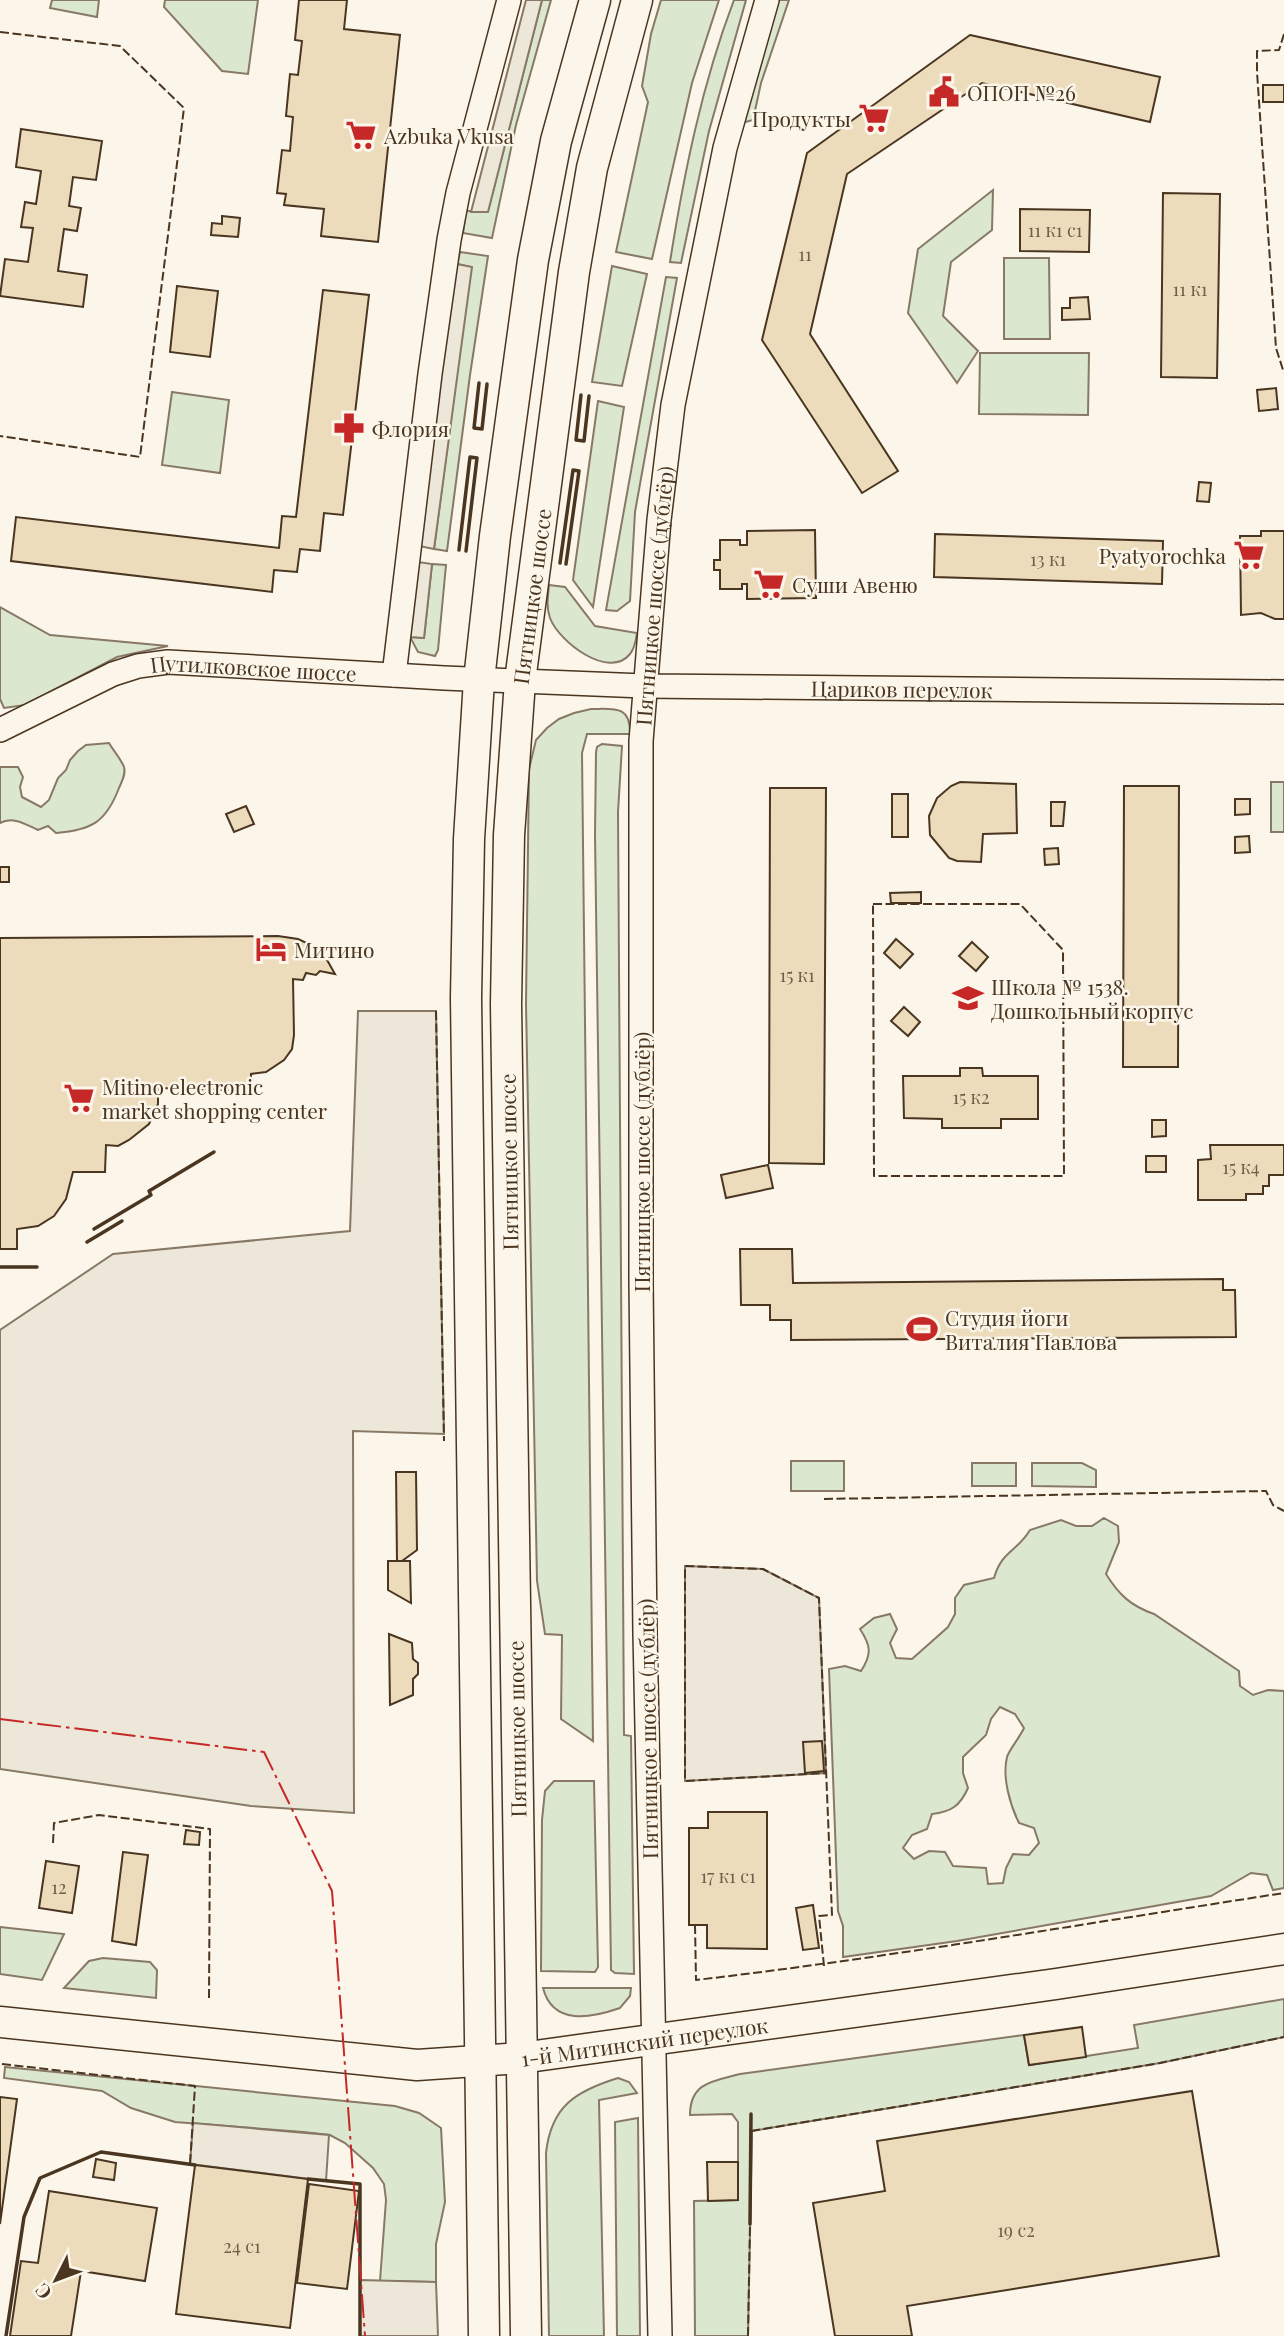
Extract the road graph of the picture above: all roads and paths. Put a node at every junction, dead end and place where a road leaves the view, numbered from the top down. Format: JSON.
{"nodes":[{"id":1,"x":509,"y":0,"type":"edge"},
{"id":2,"x":594,"y":0,"type":"edge"},
{"id":3,"x":637,"y":0,"type":"edge"},
{"id":4,"x":767,"y":0,"type":"edge"},
{"id":5,"x":394,"y":675,"type":"junction"},
{"id":6,"x":479,"y":680,"type":"junction"},
{"id":7,"x":520,"y":681,"type":"junction"},
{"id":8,"x":644,"y":686,"type":"junction"},
{"id":9,"x":1284,"y":692,"type":"edge"},
{"id":10,"x":3,"y":729,"type":"edge"},
{"id":11,"x":1284,"y":1949,"type":"edge"},
{"id":12,"x":0,"y":2022,"type":"edge"},
{"id":13,"x":653,"y":2039,"type":"junction"},
{"id":14,"x":521,"y":2058,"type":"junction"},
{"id":15,"x":480,"y":2061,"type":"junction"},
{"id":16,"x":484,"y":2336,"type":"edge"},
{"id":17,"x":526,"y":2336,"type":"edge"},
{"id":18,"x":660,"y":2336,"type":"edge"}],
"edges":[{"from":1,"to":5,"type":"street"},
{"from":2,"to":6,"type":"main road","name":"Пятницкое шоссе"},
{"from":3,"to":7,"type":"main road","name":"Пятницкое шоссе"},
{"from":4,"to":8,"type":"street","name":"Пятницкое шоссе (дублёр)"},
{"from":5,"to":6,"type":"street","name":"Путилковское шоссе"},
{"from":5,"to":10,"type":"street","name":"Путилковское шоссе"},
{"from":6,"to":7,"type":"street","name":"Путилковское шоссе"},
{"from":6,"to":15,"type":"main road","name":"Пятницкое шоссе"},
{"from":7,"to":8,"type":"street","name":"Цариков переулок"},
{"from":7,"to":14,"type":"main road","name":"Пятницкое шоссе"},
{"from":8,"to":9,"type":"street","name":"Цариков переулок"},
{"from":8,"to":13,"type":"street","name":"Пятницкое шоссе (дублёр)"},
{"from":11,"to":13,"type":"main road","name":"1-й Митинский переулок"},
{"from":12,"to":15,"type":"main road","name":"1-й Митинский переулок"},
{"from":13,"to":14,"type":"main road","name":"1-й Митинский переулок"},
{"from":13,"to":18,"type":"street","name":"Пятницкое шоссе (дублёр)"},
{"from":14,"to":15,"type":"main road","name":"1-й Митинский переулок"},
{"from":14,"to":17,"type":"main road","name":"Пятницкое шоссе"},
{"from":15,"to":16,"type":"main road","name":"Пятницкое шоссе"}]}
